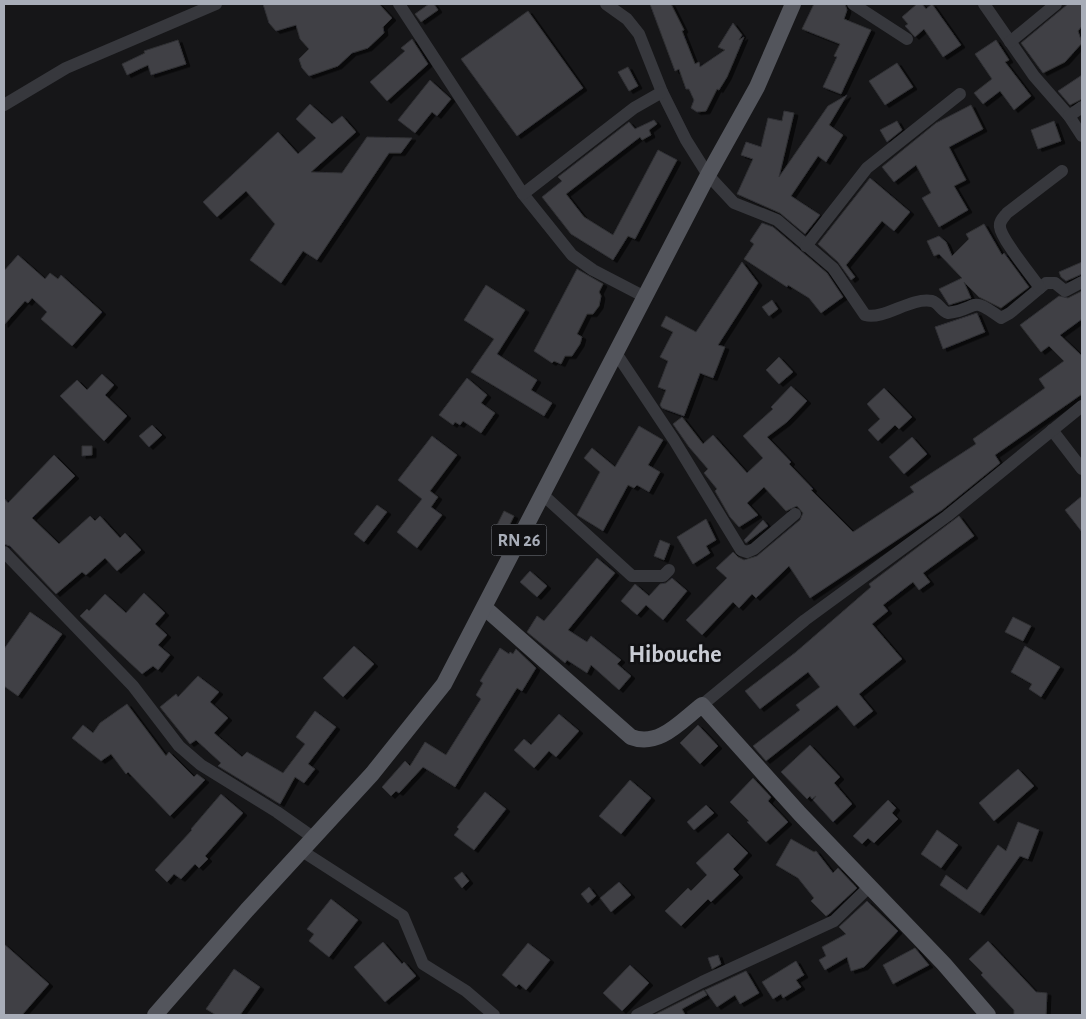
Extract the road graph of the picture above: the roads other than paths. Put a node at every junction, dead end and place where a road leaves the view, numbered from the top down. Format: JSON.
{"nodes":[{"id":1,"x":216,"y":4,"type":"edge"},
{"id":2,"x":399,"y":4,"type":"edge"},
{"id":3,"x":606,"y":4,"type":"edge"},
{"id":4,"x":793,"y":4,"type":"edge"},
{"id":5,"x":853,"y":4,"type":"edge"},
{"id":6,"x":984,"y":4,"type":"edge"},
{"id":7,"x":1056,"y":4,"type":"edge"},
{"id":8,"x":907,"y":39,"type":"dead end"},
{"id":9,"x":1010,"y":42,"type":"junction"},
{"id":10,"x":662,"y":92,"type":"junction"},
{"id":11,"x":960,"y":94,"type":"dead end"},
{"id":12,"x":4,"y":105,"type":"edge"},
{"id":13,"x":1082,"y":107,"type":"edge"},
{"id":14,"x":1070,"y":116,"type":"junction"},
{"id":15,"x":1082,"y":136,"type":"edge"},
{"id":16,"x":1062,"y":170,"type":"dead end"},
{"id":17,"x":708,"y":175,"type":"junction"},
{"id":18,"x":524,"y":194,"type":"junction"},
{"id":19,"x":806,"y":246,"type":"junction"},
{"id":20,"x":1082,"y":282,"type":"edge"},
{"id":21,"x":1040,"y":288,"type":"junction"},
{"id":22,"x":645,"y":297,"type":"junction"},
{"id":23,"x":616,"y":353,"type":"junction"},
{"id":24,"x":1082,"y":406,"type":"edge"},
{"id":25,"x":1052,"y":430,"type":"junction"},
{"id":26,"x":1082,"y":468,"type":"edge"},
{"id":27,"x":542,"y":494,"type":"junction"},
{"id":28,"x":795,"y":514,"type":"dead end"},
{"id":29,"x":4,"y":552,"type":"edge"},
{"id":30,"x":669,"y":570,"type":"dead end"},
{"id":31,"x":485,"y":608,"type":"junction"},
{"id":32,"x":702,"y":705,"type":"junction"},
{"id":33,"x":314,"y":838,"type":"junction"},
{"id":34,"x":302,"y":851,"type":"junction"},
{"id":35,"x":870,"y":886,"type":"junction"},
{"id":36,"x":155,"y":1015,"type":"edge"},
{"id":37,"x":494,"y":1015,"type":"edge"},
{"id":38,"x":637,"y":1015,"type":"edge"},
{"id":39,"x":988,"y":1015,"type":"edge"}],
"edges":[{"from":1,"to":12,"type":"street"},
{"from":2,"to":18,"type":"street"},
{"from":3,"to":10,"type":"street"},
{"from":4,"to":17,"type":"main road","number":"RN 26"},
{"from":5,"to":8,"type":"street"},
{"from":6,"to":9,"type":"street"},
{"from":7,"to":9,"type":"street"},
{"from":9,"to":14,"type":"street"},
{"from":10,"to":17,"type":"street"},
{"from":10,"to":18,"type":"street"},
{"from":11,"to":19,"type":"street"},
{"from":13,"to":14,"type":"street"},
{"from":14,"to":15,"type":"street"},
{"from":16,"to":21,"type":"street"},
{"from":17,"to":19,"type":"street"},
{"from":17,"to":22,"type":"main road","number":"RN 26"},
{"from":18,"to":22,"type":"street"},
{"from":19,"to":21,"type":"street"},
{"from":20,"to":21,"type":"street"},
{"from":22,"to":23,"type":"main road","number":"RN 26"},
{"from":23,"to":27,"type":"main road","number":"RN 26"},
{"from":23,"to":28,"type":"street"},
{"from":24,"to":25,"type":"street"},
{"from":25,"to":26,"type":"street"},
{"from":25,"to":32,"type":"street"},
{"from":27,"to":30,"type":"street"},
{"from":27,"to":31,"type":"main road","number":"RN 26"},
{"from":29,"to":33,"type":"street"},
{"from":31,"to":32,"type":"main road"},
{"from":31,"to":33,"type":"main road","number":"RN 26"},
{"from":32,"to":35,"type":"main road"},
{"from":33,"to":34,"type":"main road","number":"RN 26"},
{"from":34,"to":36,"type":"main road","number":"RN 26"},
{"from":34,"to":37,"type":"street"},
{"from":35,"to":38,"type":"street"},
{"from":35,"to":39,"type":"main road"}]}
